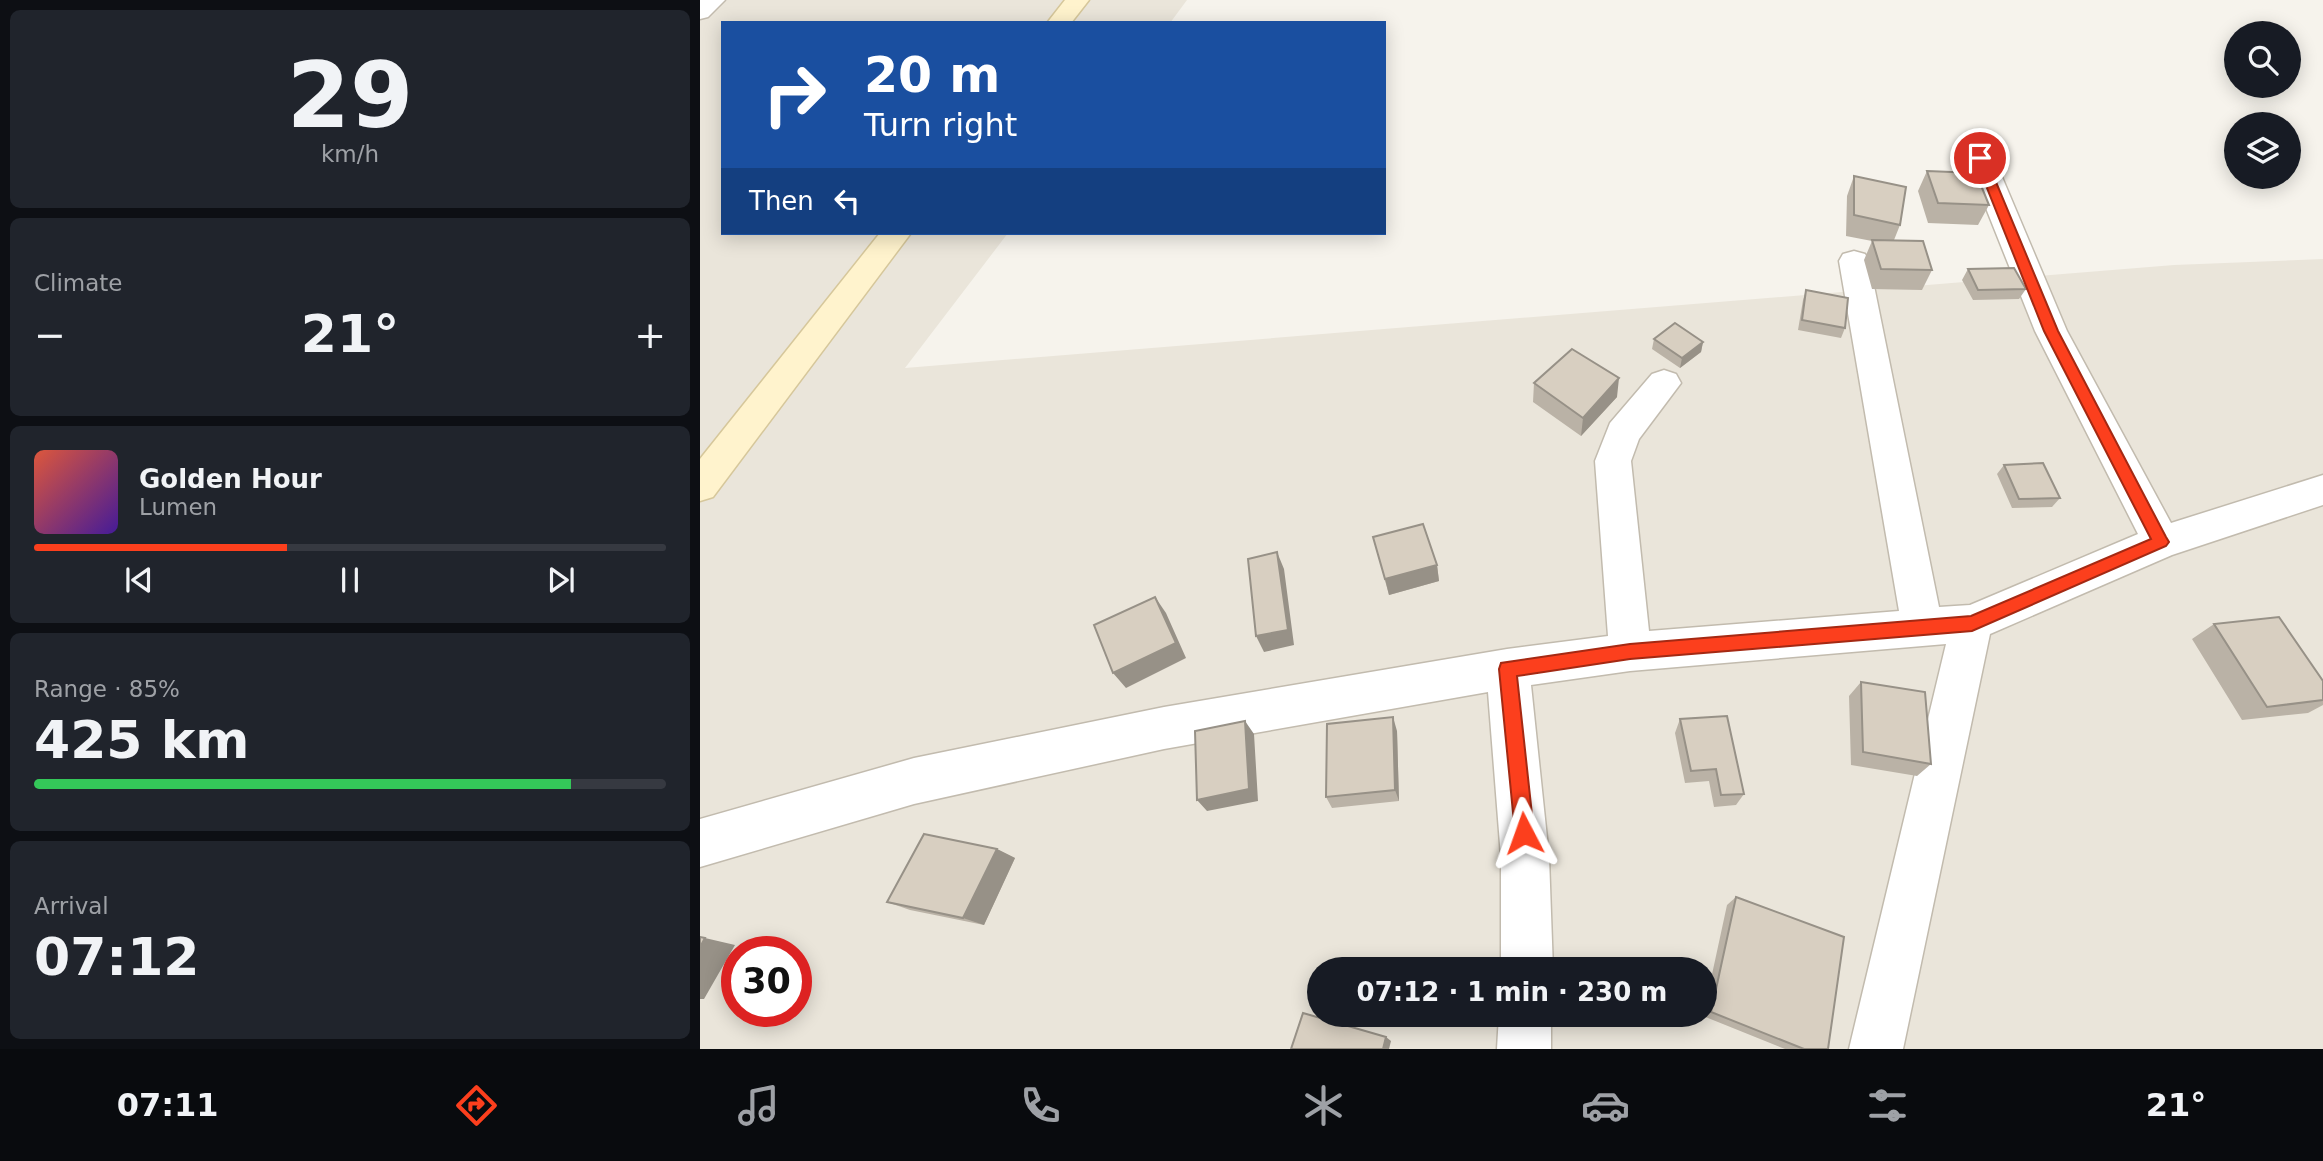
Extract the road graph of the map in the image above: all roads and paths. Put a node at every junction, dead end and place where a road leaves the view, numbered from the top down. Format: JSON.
{"nodes":[{"id":1,"x":713,"y":0,"type":"edge"},
{"id":2,"x":1077,"y":0,"type":"edge"},
{"id":3,"x":700,"y":12,"type":"edge"},
{"id":4,"x":1061,"y":21,"type":"edge"},
{"id":5,"x":1980,"y":158,"type":"dead end"},
{"id":6,"x":894,"y":235,"type":"edge"},
{"id":7,"x":1853,"y":261,"type":"dead end"},
{"id":8,"x":1664,"y":383,"type":"dead end"},
{"id":9,"x":700,"y":486,"type":"edge"},
{"id":10,"x":2323,"y":490,"type":"edge"},
{"id":11,"x":2161,"y":542,"type":"junction"},
{"id":12,"x":1972,"y":623,"type":"junction"},
{"id":13,"x":1923,"y":629,"type":"junction"},
{"id":14,"x":1630,"y":652,"type":"junction"},
{"id":15,"x":1507,"y":669,"type":"junction"},
{"id":16,"x":700,"y":843,"type":"edge"},
{"id":17,"x":1527,"y":957,"type":"edge"},
{"id":18,"x":1525,"y":1027,"type":"edge"},
{"id":19,"x":1524,"y":1049,"type":"edge"},
{"id":20,"x":1876,"y":1049,"type":"edge"}],
"edges":[{"from":1,"to":3,"type":"street"},
{"from":2,"to":4,"type":"main road"},
{"from":5,"to":11,"type":"street"},
{"from":6,"to":9,"type":"main road"},
{"from":7,"to":13,"type":"street"},
{"from":8,"to":14,"type":"street"},
{"from":10,"to":11,"type":"street"},
{"from":11,"to":12,"type":"street"},
{"from":12,"to":13,"type":"street"},
{"from":12,"to":20,"type":"street"},
{"from":13,"to":14,"type":"street"},
{"from":14,"to":15,"type":"street"},
{"from":15,"to":16,"type":"street"},
{"from":15,"to":17,"type":"street"},
{"from":18,"to":19,"type":"street"}]}
